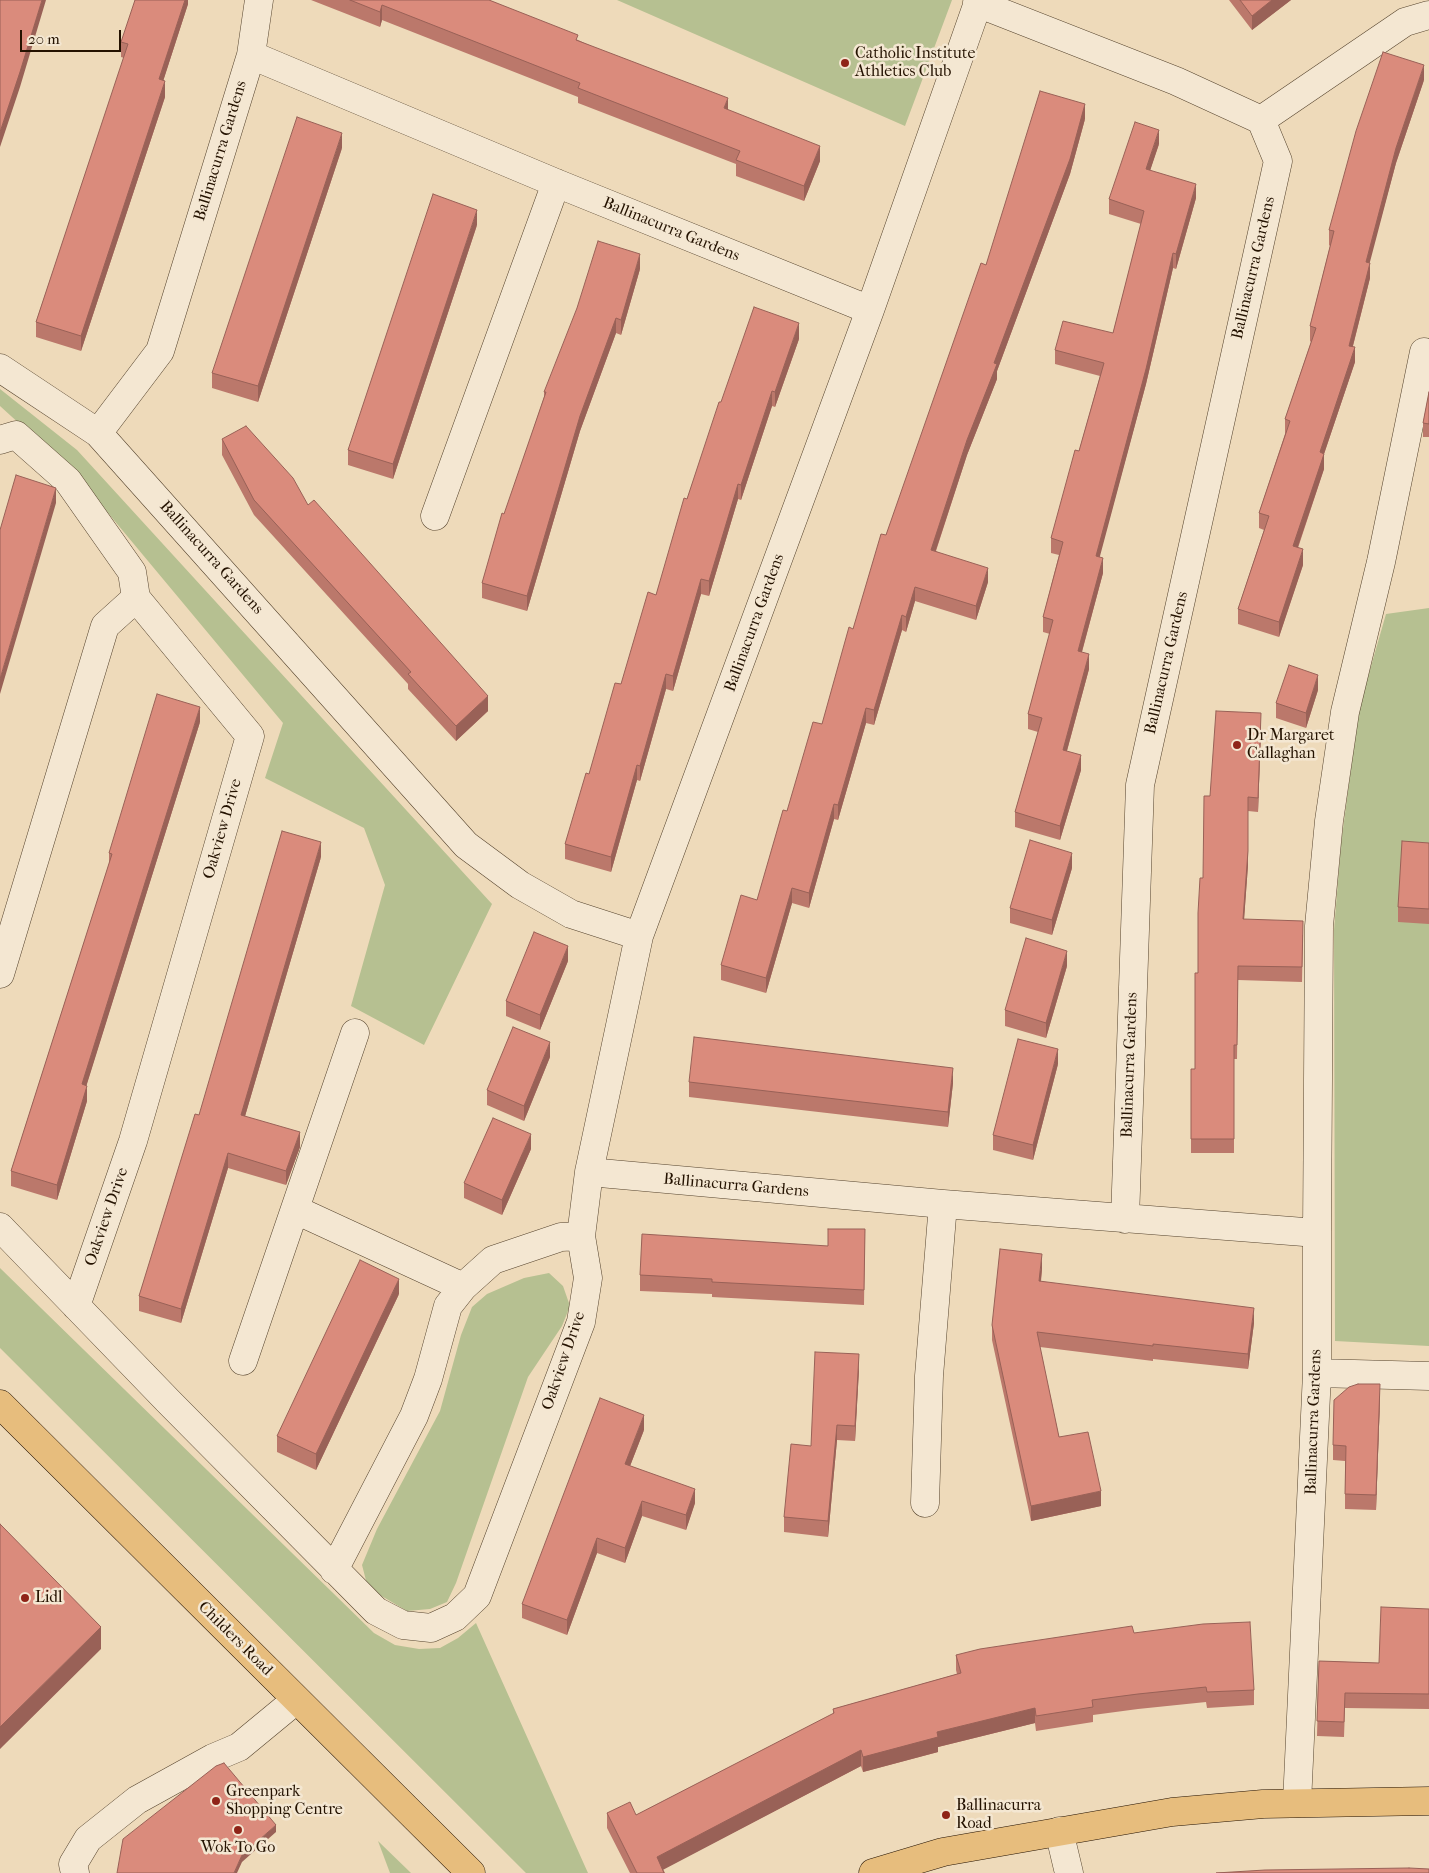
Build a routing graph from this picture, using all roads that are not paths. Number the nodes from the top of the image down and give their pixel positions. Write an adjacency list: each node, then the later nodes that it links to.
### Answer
1 (259, 0): 4 (street, Ballinacurra Gardens)
2 (978, 2): 5 (street, Ballinacurra Gardens); 7 (street, Ballinacurra Gardens)
3 (1429, 15): 5 (street)
4 (251, 55): 6 (street, Ballinacurra Gardens); 10 (street, Ballinacurra Gardens)
5 (1261, 120): 20 (street, Ballinacurra Gardens)
6 (556, 183): 7 (street, Ballinacurra Gardens); 12 (street)
7 (870, 310): 14 (street, Ballinacurra Gardens)
8 (1424, 352): 22 (street)
9 (0, 368): 10 (street)
10 (98, 433): 14 (street, Ballinacurra Gardens)
11 (0, 440): 13 (street)
12 (435, 516)
13 (136, 598): 15 (street); 25 (street, Oakview Drive)
14 (639, 936): 17 (street, Ballinacurra Gardens)
15 (0, 974)
16 (355, 1033): 19 (street)
17 (589, 1172): 18 (street, Ballinacurra Gardens); 23 (street, Ballinacurra Gardens)
18 (943, 1204): 20 (street, Ballinacurra Gardens); 30 (street)
19 (296, 1210): 24 (street); 26 (street)
20 (1126, 1219): 22 (street, Ballinacurra Gardens)
21 (0, 1227): 25 (street, Oakview Drive)
22 (1318, 1233): 27 (street, Ballinacurra Gardens)
23 (582, 1236): 24 (street); 31 (street, Oakview Drive)
24 (463, 1287): 31 (street)
25 (76, 1306): 31 (street, Oakview Drive)
26 (243, 1360)
27 (1317, 1373): 28 (street); 34 (street, Ballinacurra Gardens)
28 (1429, 1376)
29 (0, 1404): 32 (main road, Childers Road)
30 (925, 1504)
31 (334, 1570)
32 (296, 1700): 36 (street); 37 (main road, Childers Road)
33 (1429, 1801): 34 (main road)
34 (1296, 1803): 35 (main road)
35 (1059, 1831): 38 (main road); 39 (street)
36 (75, 1873)
37 (471, 1873)
38 (872, 1873)
39 (1068, 1873)

